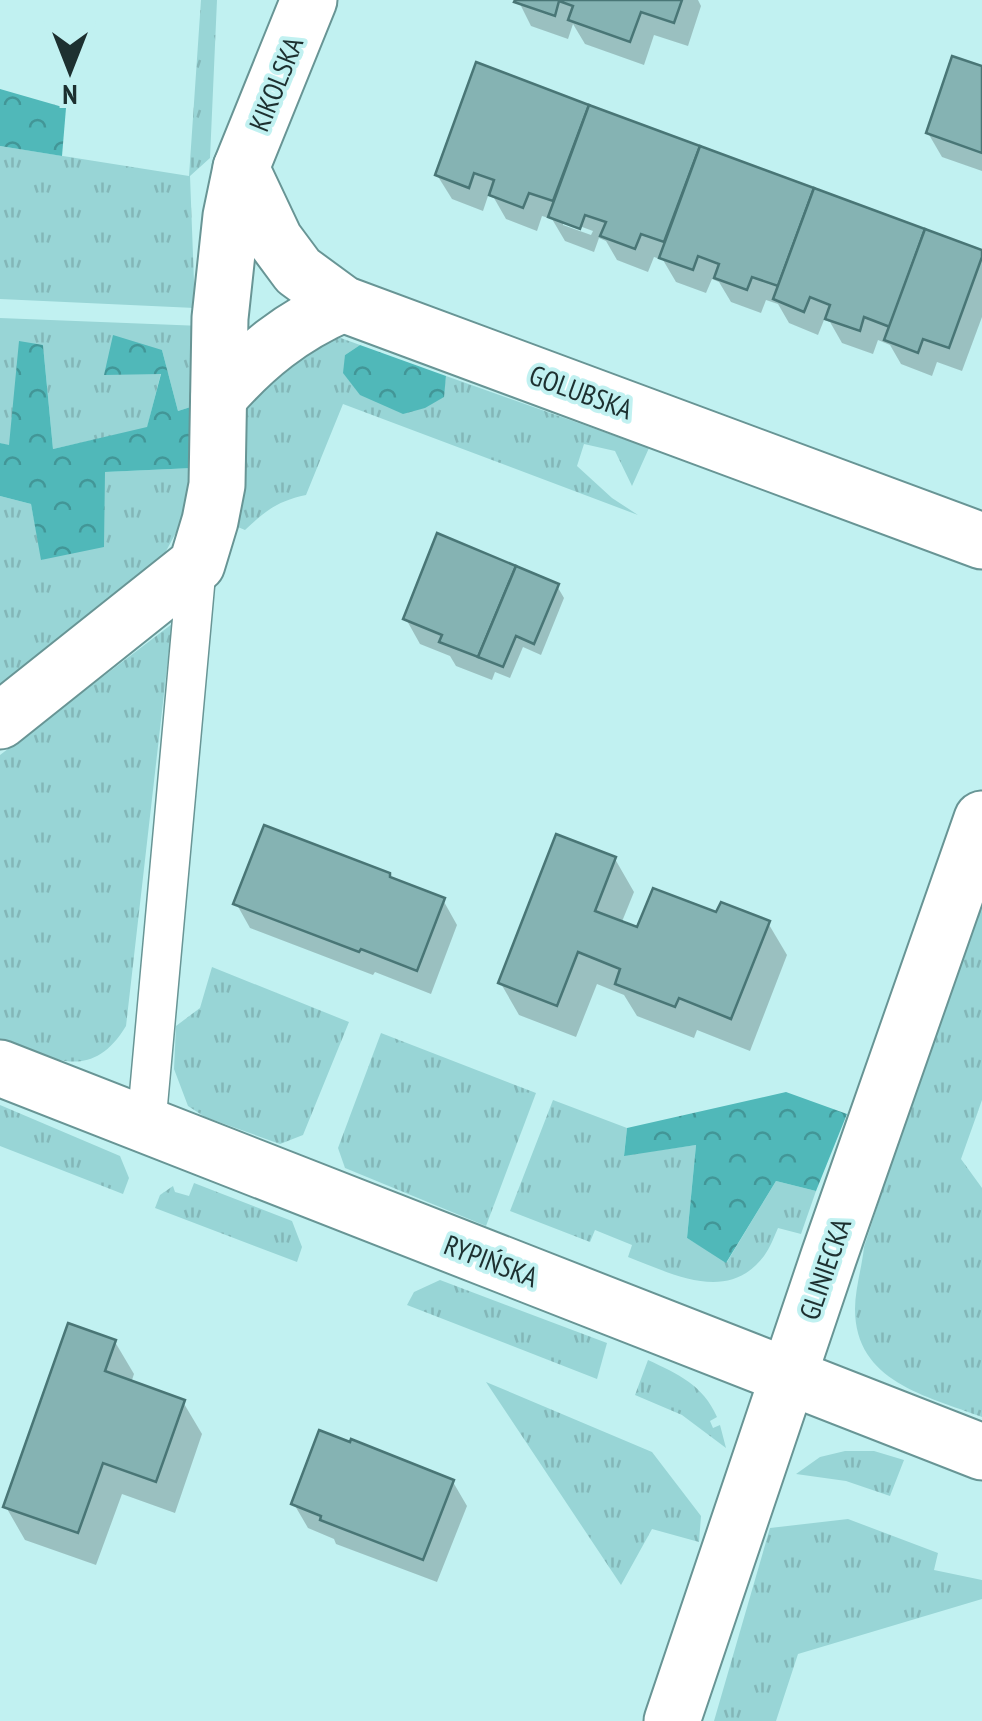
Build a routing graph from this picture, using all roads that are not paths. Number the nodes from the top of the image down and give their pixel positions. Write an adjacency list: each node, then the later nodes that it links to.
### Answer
1 (309, 0): 2 (street, KIKOLSKA)
2 (241, 168): 3 (street, GOLUBSKA); 4 (street, KIKOLSKA)
3 (342, 304): 4 (street); 5 (street, GOLUBSKA)
4 (219, 397): 6 (street, KIKOLSKA)
5 (982, 541)
6 (197, 564): 7 (street); 10 (lane)
7 (0, 722)
8 (982, 819): 11 (street, GLINIECKA)
9 (0, 1068): 10 (street, RYPIŃSKA)
10 (146, 1127): 11 (street, RYPIŃSKA)
11 (787, 1376): 12 (street, RYPIŃSKA); 13 (street, GLINIECKA)
12 (982, 1452)
13 (672, 1721)

